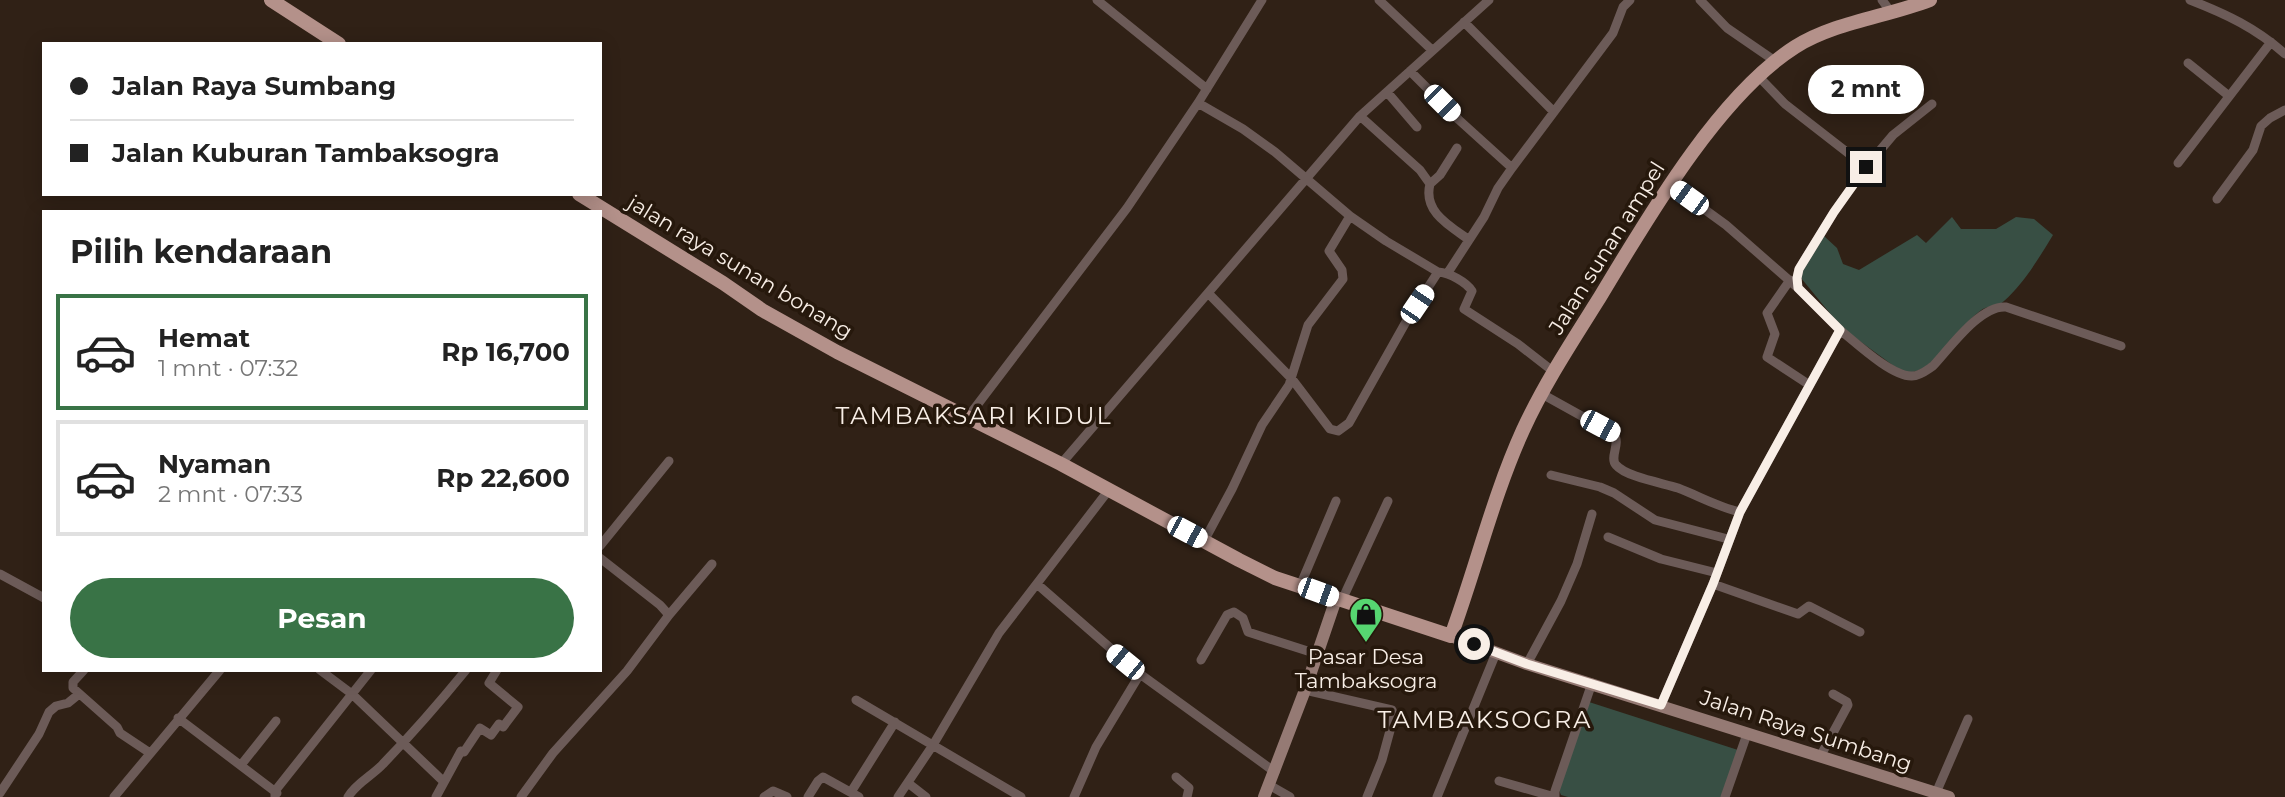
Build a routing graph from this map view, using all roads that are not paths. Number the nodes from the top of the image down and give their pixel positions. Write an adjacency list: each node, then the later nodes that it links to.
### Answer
1 (271, 0): 10 (main road)
2 (1097, 0): 21 (street)
3 (1262, 0): 21 (street)
4 (1379, 0): 15 (street)
5 (1489, 0): 12 (street)
6 (1630, 0): 27 (street)
7 (1700, 0): 17 (street)
8 (1930, 0): 11 (main road, Jalan sunan ampel)
9 (2190, 0): 14 (street)
10 (287, 4): 13 (main road)
11 (1890, 7): 17 (main road, Jalan sunan ampel)
12 (1464, 22): 15 (street); 27 (street)
13 (337, 42)
14 (2272, 42): 16 (street); 23 (street)
15 (1432, 50): 19 (street)
16 (2285, 54)
17 (1775, 61): 20 (main road, Jalan sunan ampel)
18 (2188, 63): 23 (street)
19 (1410, 71): 22 (street); 33 (street)
20 (1759, 77): 32 (street); 36 (main road, Jalan sunan ampel)
21 (1207, 89): 24 (street)
22 (1387, 92): 28 (street); 29 (street)
23 (2229, 96): 31 (street)
24 (1198, 103): 34 (street); 53 (street)
25 (1932, 104): 32 (street)
26 (2285, 110): 38 (street)
27 (1554, 112): 33 (street)
28 (1360, 116): 34 (street); 35 (street)
29 (1417, 127)
30 (1457, 148): 35 (street)
31 (2178, 163)
32 (1866, 167): 45 (street)
33 (1512, 168): 42 (street)
34 (1306, 177): 41 (street); 46 (street)
35 (1430, 184): 42 (street)
36 (1671, 185): 44 (street); 49 (main road, Jalan sunan ampel)
37 (581, 196): 39 (main road, jalan raya sunan bonang)
38 (2217, 200)
39 (594, 208)
40 (602, 213): 53 (main road, jalan raya sunan bonang)
41 (1350, 216): 43 (street); 50 (street)
42 (1468, 239): 43 (street)
43 (1443, 273): 49 (street); 50 (street)
44 (1790, 280): 45 (street); 51 (street)
45 (1798, 288): 47 (street)
46 (1208, 293): 50 (street); 55 (street)
47 (1840, 330): 48 (street); 51 (street)
48 (2121, 346)
49 (1554, 372): 52 (main road, Jalan sunan ampel)
50 (1292, 379): 64 (street)
51 (1808, 384): 60 (street)
52 (1542, 394): 60 (street); 77 (main road, Jalan sunan ampel)
53 (968, 417): 55 (main road, jalan raya sunan bonang)
54 (669, 461): 65 (street)
55 (1061, 464): 57 (main road, jalan raya sunan bonang)
56 (1552, 475): 63 (street)
57 (1108, 491): 64 (main road, jalan raya sunan bonang); 70 (street)
58 (1336, 501): 72 (street)
59 (1388, 501): 74 (street)
60 (1740, 512): 63 (street)
61 (1591, 514): 81 (street)
62 (1608, 537): 69 (street)
63 (1728, 539): 69 (street)
64 (1204, 541): 72 (main road, jalan raya sunan bonang)
65 (602, 544)
66 (602, 560): 75 (street)
67 (712, 564): 75 (street)
68 (0, 573): 73 (street)
69 (1717, 573): 71 (street)
70 (1037, 584): 88 (street); 102 (street)
71 (1713, 584): 76 (street); 95 (street)
72 (1300, 586): 74 (main road, jalan raya sunan bonang)
73 (42, 597)
74 (1339, 600): 77 (main road, jalan raya sunan bonang); 79 (street)
75 (669, 615): 120 (street)
76 (1860, 632)
77 (1451, 636): 78 (street, Jalan Raya Sumbang)
78 (1496, 653): 81 (street, Jalan Raya Sumbang); 130 (street)
79 (1317, 654): 80 (street); 90 (street)
80 (1201, 660)
81 (1527, 664): 89 (street, Jalan Raya Sumbang)
82 (82, 672): 91 (street)
83 (218, 672): 96 (street)
84 (323, 672): 93 (street)
85 (369, 672): 93 (street)
86 (464, 672): 101 (street)
87 (494, 674): 108 (street)
88 (1140, 674): 106 (street); 126 (street)
89 (1592, 683): 95 (street, Jalan Raya Sumbang); 109 (street)
90 (1305, 690): 106 (street); 129 (street)
91 (79, 694): 103 (street); 112 (street)
92 (1833, 694): 104 (street)
93 (352, 695): 101 (street); 113 (street)
94 (856, 700): 99 (street)
95 (1661, 705): 100 (street, Jalan Raya Sumbang)
96 (178, 719): 103 (street); 105 (street)
97 (1968, 719): 115 (street)
98 (276, 721): 105 (street)
99 (895, 722): 102 (street); 114 (street)
100 (1747, 734): 104 (street, Jalan Raya Sumbang); 131 (street)
101 (402, 744): 108 (street); 118 (street)
102 (933, 745): 110 (street); 116 (street)
103 (150, 753): 117 (street)
104 (1821, 755): 115 (street, Jalan Raya Sumbang)
105 (241, 765): 113 (street)
106 (1275, 772): 111 (street)
107 (1176, 777): 127 (street)
108 (443, 781): 119 (street)
109 (1499, 781)
110 (908, 782): 124 (street); 125 (street)
111 (1267, 791): 128 (street)
112 (0, 793)
113 (277, 795)
114 (855, 795): 123 (street)
115 (1943, 795)
116 (1018, 796)
117 (114, 797)
118 (348, 797)
119 (436, 797)
120 (521, 797)
121 (764, 797): 122 (street)
122 (787, 797)
123 (808, 797)
124 (898, 797)
125 (926, 797)
126 (1074, 797)
127 (1187, 797)
128 (1290, 797)
129 (1367, 797)
130 (1437, 797)
131 (1725, 797)

